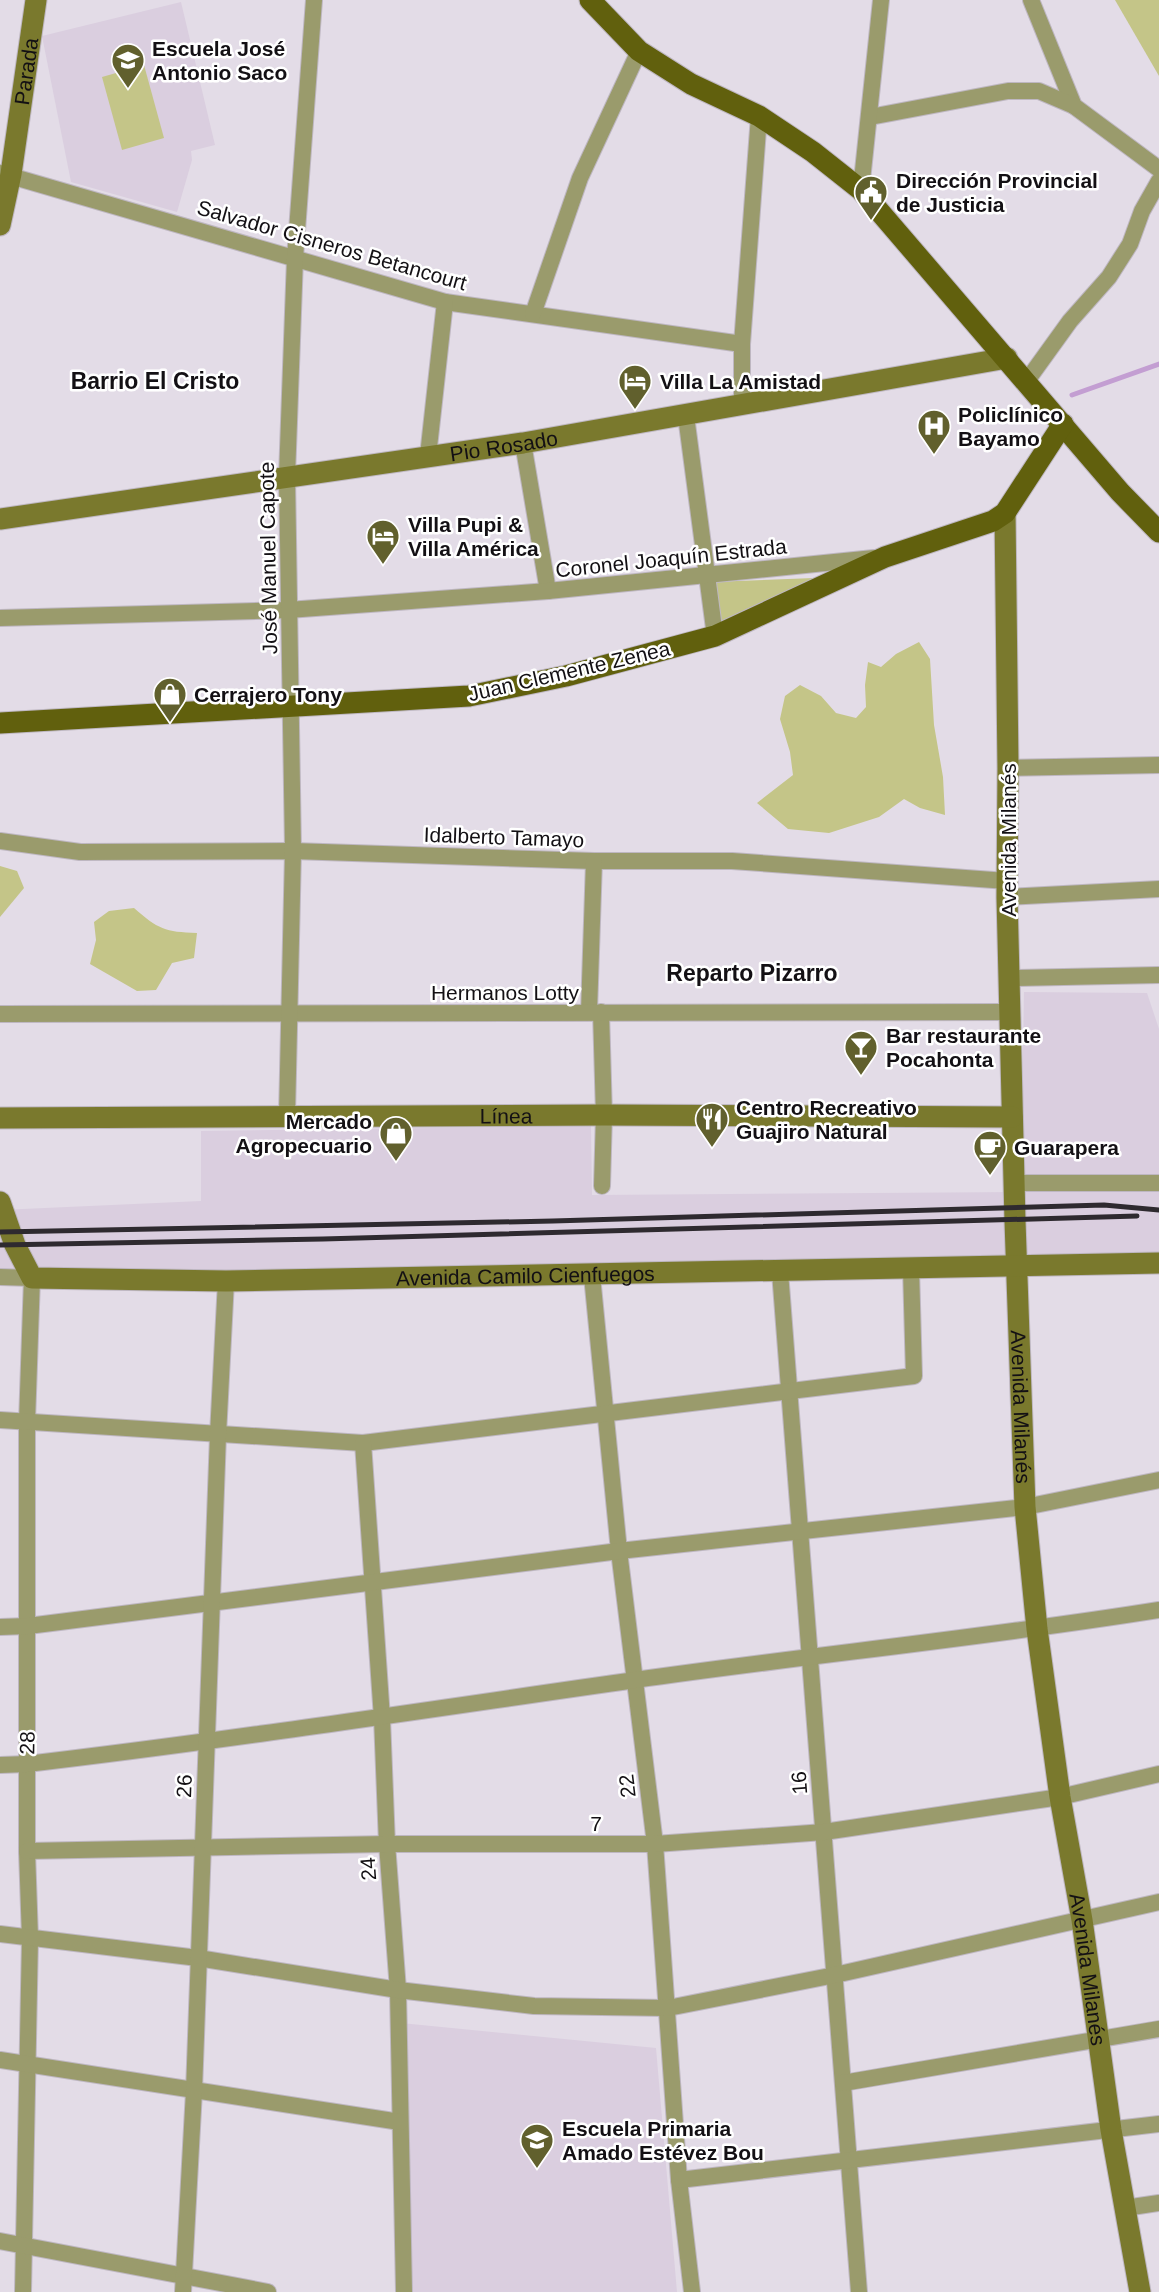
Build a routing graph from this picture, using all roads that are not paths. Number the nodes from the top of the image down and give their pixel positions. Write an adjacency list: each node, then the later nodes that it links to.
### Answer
1 (36, 0): 11 (street, Parada)
2 (314, 0): 15 (street, José Manuel Capote)
3 (590, 0): 6 (main road)
4 (881, 0): 9 (street)
5 (1031, 0): 7 (street)
6 (639, 51): 8 (main road); 17 (street)
7 (1074, 106): 9 (street); 10 (street)
8 (759, 116): 13 (main road); 18 (street)
9 (870, 117): 13 (street)
10 (1159, 169)
11 (6, 173): 14 (street, Parada); 15 (street, Salvador Cisneros Betancourt)
12 (1159, 181): 20 (street)
13 (861, 190): 19 (main road)
14 (0, 225)
15 (295, 258): 16 (street, Salvador Cisneros Betancourt); 26 (street, José Manuel Capote)
16 (445, 302): 17 (street, Salvador Cisneros Betancourt); 25 (street)
17 (533, 314): 18 (street, Salvador Cisneros Betancourt)
18 (742, 344): 21 (street)
19 (1006, 358): 20 (main road); 21 (street, Pio Rosado)
20 (1026, 382): 23 (main road)
21 (742, 404): 22 (street, Pio Rosado)
22 (686, 415): 24 (street, Pio Rosado); 31 (street)
23 (1063, 424): 27 (main road); 29 (main road)
24 (523, 443): 25 (street, Pio Rosado); 32 (street)
25 (428, 456): 26 (street, Pio Rosado)
26 (287, 476): 28 (street, Pio Rosado); 33 (street, José Manuel Capote)
27 (1005, 513): 30 (main road, Juan Clemente Zenea); 39 (street, Avenida Milanés)
28 (0, 519)
29 (1159, 532)
30 (885, 557): 31 (street, Coronel Joaquín Estrada); 35 (main road, Juan Clemente Zenea)
31 (706, 575): 32 (street, Coronel Joaquín Estrada); 35 (street)
32 (548, 591): 33 (street, Coronel Joaquín Estrada)
33 (288, 610): 34 (street, Coronel Joaquín Estrada); 36 (street, José Manuel Capote)
34 (0, 618)
35 (715, 636): 36 (main road, Juan Clemente Zenea)
36 (291, 707): 37 (main road, Juan Clemente Zenea); 41 (street, José Manuel Capote)
37 (0, 723)
38 (1159, 765): 39 (street)
39 (1008, 768): 43 (street, Avenida Milanés)
40 (0, 841): 41 (street, Idalberto Tamayo)
41 (293, 851): 42 (street, Idalberto Tamayo); 50 (street, José Manuel Capote)
42 (594, 860): 43 (street, Idalberto Tamayo); 47 (street)
43 (1007, 889): 44 (street, Idalberto Tamayo); 46 (street, Avenida Milanés)
44 (1159, 889)
45 (1159, 975): 46 (street)
46 (1010, 978): 48 (street, Avenida Milanés)
47 (595, 1012): 48 (street, Hermanos Lotty); 50 (street, Hermanos Lotty); 51 (street)
48 (1011, 1012): 53 (street, Avenida Milanés)
49 (0, 1013): 50 (street, Hermanos Lotty)
50 (290, 1014): 52 (street, José Manuel Capote)
51 (604, 1115): 52 (street, Línea); 53 (street, Línea); 57 (street)
52 (287, 1116): 54 (street, Línea)
53 (1013, 1117): 55 (street, Avenida Milanés)
54 (0, 1118)
55 (1014, 1183): 56 (street); 60 (street, Avenida Milanés)
56 (1159, 1183)
57 (602, 1186)
58 (0, 1202): 65 (street)
59 (1159, 1263): 60 (street, Avenida Camilo Cienfuegos)
60 (1016, 1265): 61 (street, Avenida Camilo Cienfuegos); 74 (street, Avenida Milanés)
61 (911, 1269): 62 (street, Avenida Camilo Cienfuegos); 67 (street)
62 (780, 1272): 63 (street, Avenida Camilo Cienfuegos); 67 (street, 16)
63 (592, 1276): 66 (street, Avenida Camilo Cienfuegos); 68 (street, 22)
64 (0, 1277): 65 (street)
65 (33, 1278): 66 (street, Avenida Camilo Cienfuegos); 70 (street, 28)
66 (226, 1281): 71 (street, 26)
67 (789, 1390): 68 (street); 75 (street, 16)
68 (604, 1413): 72 (street); 76 (street, 22)
69 (0, 1420): 70 (street)
70 (27, 1422): 71 (street); 80 (street, 28)
71 (218, 1435): 72 (street); 78 (street, 26)
72 (362, 1443): 77 (street, 24)
73 (1159, 1480): 74 (street)
74 (1025, 1507): 75 (street); 82 (street, Avenida Milanés)
75 (800, 1531): 76 (street); 83 (street, 16)
76 (619, 1551): 77 (street); 84 (street, 22)
77 (373, 1582): 78 (street); 85 (street, 24)
78 (211, 1604): 80 (street); 86 (street, 26)
79 (1159, 1610): 82 (street)
80 (28, 1626): 81 (street); 87 (street, 28)
81 (0, 1627)
82 (1037, 1629): 83 (street); 90 (street, Avenida Milanés)
83 (810, 1656): 84 (street); 91 (street, 16)
84 (636, 1680): 85 (street); 93 (street, 22)
85 (382, 1718): 86 (street); 92 (street, 24)
86 (206, 1743): 87 (street); 94 (street, 26)
87 (27, 1764): 88 (street); 95 (street, 28)
88 (0, 1765)
89 (1159, 1774): 90 (street, 7)
90 (1060, 1797): 91 (street, 7); 97 (street, Avenida Milanés)
91 (824, 1832): 93 (street, 7); 101 (street, 16)
92 (387, 1844): 93 (street, 7); 94 (street, 7); 102 (street, 24)
93 (655, 1844): 103 (street, 22)
94 (202, 1849): 95 (street, 7); 100 (street, 26)
95 (27, 1851): 99 (street, 28)
96 (1159, 1902): 97 (street)
97 (1082, 1920): 101 (street); 105 (street, Avenida Milanés)
98 (0, 1934): 99 (street)
99 (30, 1938): 100 (street); 107 (street, 28)
100 (198, 1958): 102 (street); 109 (street, 26)
101 (835, 1975): 103 (street); 108 (street, 16)
102 (398, 1990): 103 (street); 110 (street, 24)
103 (668, 2008): 114 (street, 22)
104 (1159, 2029): 105 (street)
105 (1099, 2041): 108 (street); 112 (street, Avenida Milanés)
106 (0, 2060): 107 (street)
107 (26, 2064): 109 (street); 118 (street, 28)
108 (843, 2083): 113 (street, 16)
109 (194, 2091): 110 (street); 119 (street, 26)
110 (400, 2122): 122 (street, 24)
111 (1159, 2124): 112 (street)
112 (1111, 2130): 113 (street); 116 (street, Avenida Milanés)
113 (849, 2160): 114 (street); 124 (street, 16)
114 (679, 2180): 123 (street, 22)
115 (1159, 2203): 116 (street)
116 (1125, 2208): 125 (street, Avenida Milanés)
117 (0, 2241): 118 (street)
118 (24, 2246): 119 (street); 120 (street, 28)
119 (184, 2285): 121 (street)
120 (23, 2292)
121 (268, 2292)
122 (404, 2292)
123 (692, 2292)
124 (859, 2292)
125 (1140, 2292)

